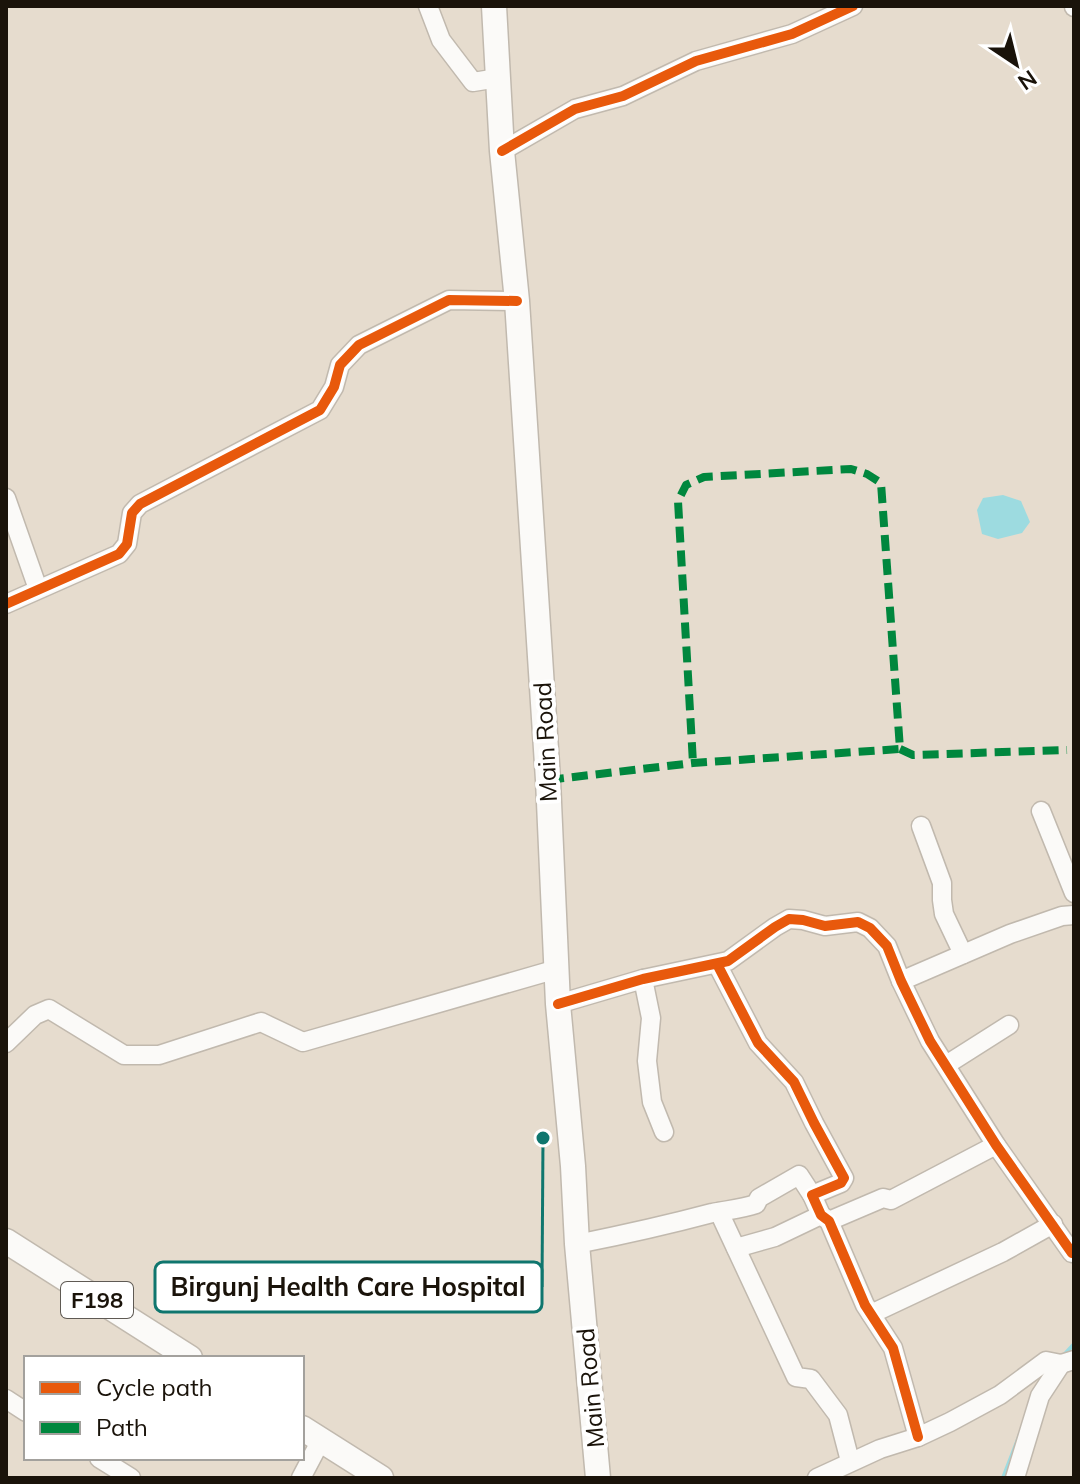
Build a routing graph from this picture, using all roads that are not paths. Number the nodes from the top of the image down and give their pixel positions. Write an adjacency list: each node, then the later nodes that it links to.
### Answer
1 (428, 6): 4 (street)
2 (494, 6): 4 (main road, Main Road)
3 (853, 6): 5 (street)
4 (498, 78): 5 (main road, Main Road)
5 (502, 151): 6 (main road, Main Road)
6 (517, 301): 8 (street); 16 (main road, Main Road)
7 (6, 498): 8 (street)
8 (38, 589): 9 (street)
9 (6, 604)
10 (1041, 811): 12 (street)
11 (921, 826): 14 (street)
12 (1074, 893)
13 (1074, 915): 14 (street)
14 (963, 954): 18 (street)
15 (717, 964): 17 (street); 18 (street); 25 (street)
16 (557, 969): 19 (main road, Main Road); 21 (street)
17 (643, 979): 19 (street); 23 (street)
18 (901, 981): 22 (street)
19 (558, 1004): 30 (main road, Main Road)
20 (1009, 1025): 22 (street)
21 (6, 1043)
22 (946, 1065): 24 (street)
23 (664, 1132)
24 (996, 1145): 27 (street); 28 (street)
25 (812, 1195): 26 (street); 27 (street)
26 (719, 1212): 30 (street); 31 (street)
27 (825, 1218): 31 (street); 33 (street)
28 (1053, 1224): 32 (street); 33 (street)
29 (6, 1241): 34 (main road, F198)
30 (577, 1244): 45 (main road, Main Road)
31 (736, 1248): 41 (street)
32 (1072, 1253)
33 (871, 1314): 39 (street)
34 (187, 1356)
35 (1060, 1362): 39 (street); 47 (street)
36 (6, 1399): 37 (street)
37 (24, 1411)
38 (311, 1434): 43 (street); 44 (main road)
39 (918, 1437): 41 (street)
40 (102, 1460): 42 (street)
41 (850, 1461): 46 (street)
42 (131, 1478)
43 (301, 1478)
44 (381, 1478)
45 (598, 1478)
46 (817, 1478)
47 (1015, 1478)

